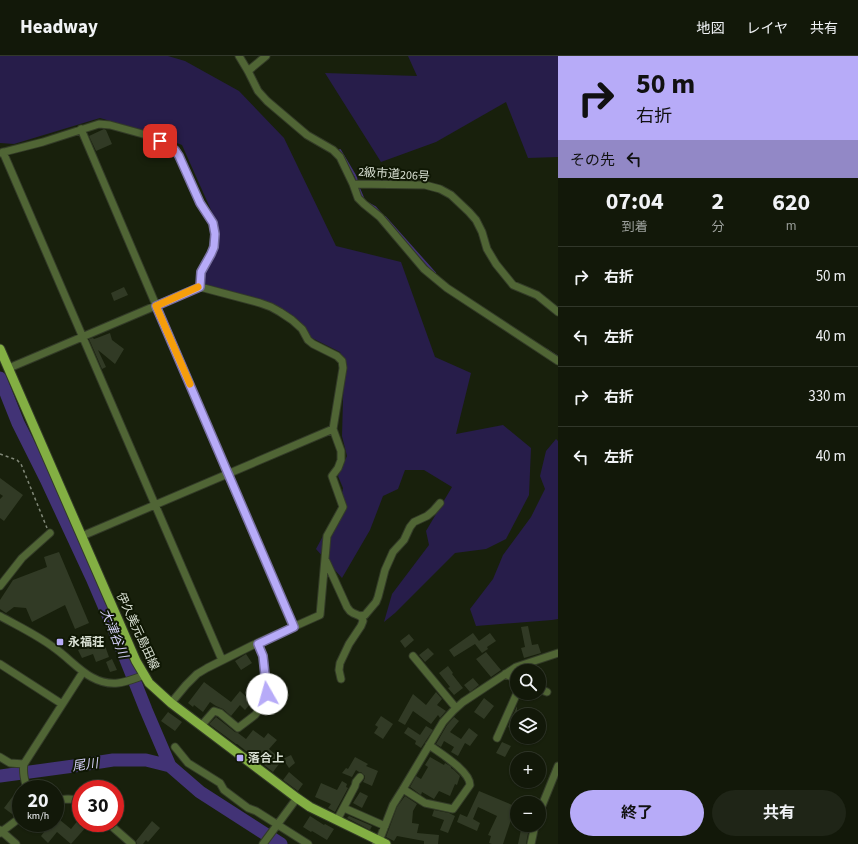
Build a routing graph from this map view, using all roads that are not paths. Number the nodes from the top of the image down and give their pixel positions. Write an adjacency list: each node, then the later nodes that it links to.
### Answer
1 (239, 56): 3 (street, 2級市道206号)
2 (266, 56): 3 (street)
3 (248, 71): 6 (street, 2級市道206号)
4 (81, 129): 5 (street); 7 (street); 8 (street)
5 (2, 153): 10 (street)
6 (353, 184): 9 (street, 2級市道206号); 12 (street)
7 (200, 287): 8 (street); 14 (street)
8 (156, 306): 10 (street); 15 (street)
9 (558, 312)
10 (82, 337): 13 (street); 17 (street)
11 (0, 349): 13 (main road, 伊久美元島田線)
12 (558, 361)
13 (9, 368): 19 (main road, 伊久美元島田線)
14 (333, 429): 15 (street); 20 (street)
15 (228, 474): 17 (street); 24 (street)
16 (440, 503): 23 (street)
17 (155, 505): 19 (street); 28 (street)
18 (50, 533): 21 (street)
19 (82, 536): 32 (main road, 伊久美元島田線)
20 (325, 559): 23 (street); 24 (street)
21 (0, 586)
22 (0, 616): 30 (street)
23 (360, 616): 34 (street)
24 (294, 627): 25 (street)
25 (258, 644): 28 (street); 39 (street)
26 (558, 654): 31 (street)
27 (413, 656): 38 (street)
28 (222, 660): 36 (street)
29 (0, 664): 37 (street)
30 (84, 672): 32 (street); 37 (street)
31 (506, 674): 33 (street); 38 (street)
32 (142, 676): 36 (main road, 伊久美元島田線)
33 (510, 676)
34 (341, 679)
35 (514, 700): 40 (street)
36 (171, 703): 39 (main road, 伊久美元島田線)
37 (62, 704): 45 (street)
38 (456, 708): 41 (street)
39 (201, 726): 50 (main road, 伊久美元島田線)
40 (498, 738)
41 (429, 745): 48 (street); 48 (street)
42 (175, 747): 54 (street)
43 (0, 757): 45 (street)
44 (558, 766): 49 (street)
45 (23, 767): 47 (street)
46 (360, 777): 51 (street)
47 (24, 780)
48 (403, 790): 55 (street)
49 (546, 796)
50 (297, 798): 52 (main road, 伊久美元島田線); 54 (street)
51 (344, 808): 52 (street); 55 (street)
52 (337, 820): 59 (main road, 伊久美元島田線)
53 (12, 824): 56 (street)
54 (278, 825): 62 (street); 63 (street)
55 (385, 826): 59 (street)
56 (1, 832): 60 (street)
57 (118, 832): 61 (street)
58 (534, 832): 64 (street)
59 (380, 843)
60 (16, 844)
61 (132, 844)
62 (263, 844)
63 (308, 844)
64 (531, 844)

